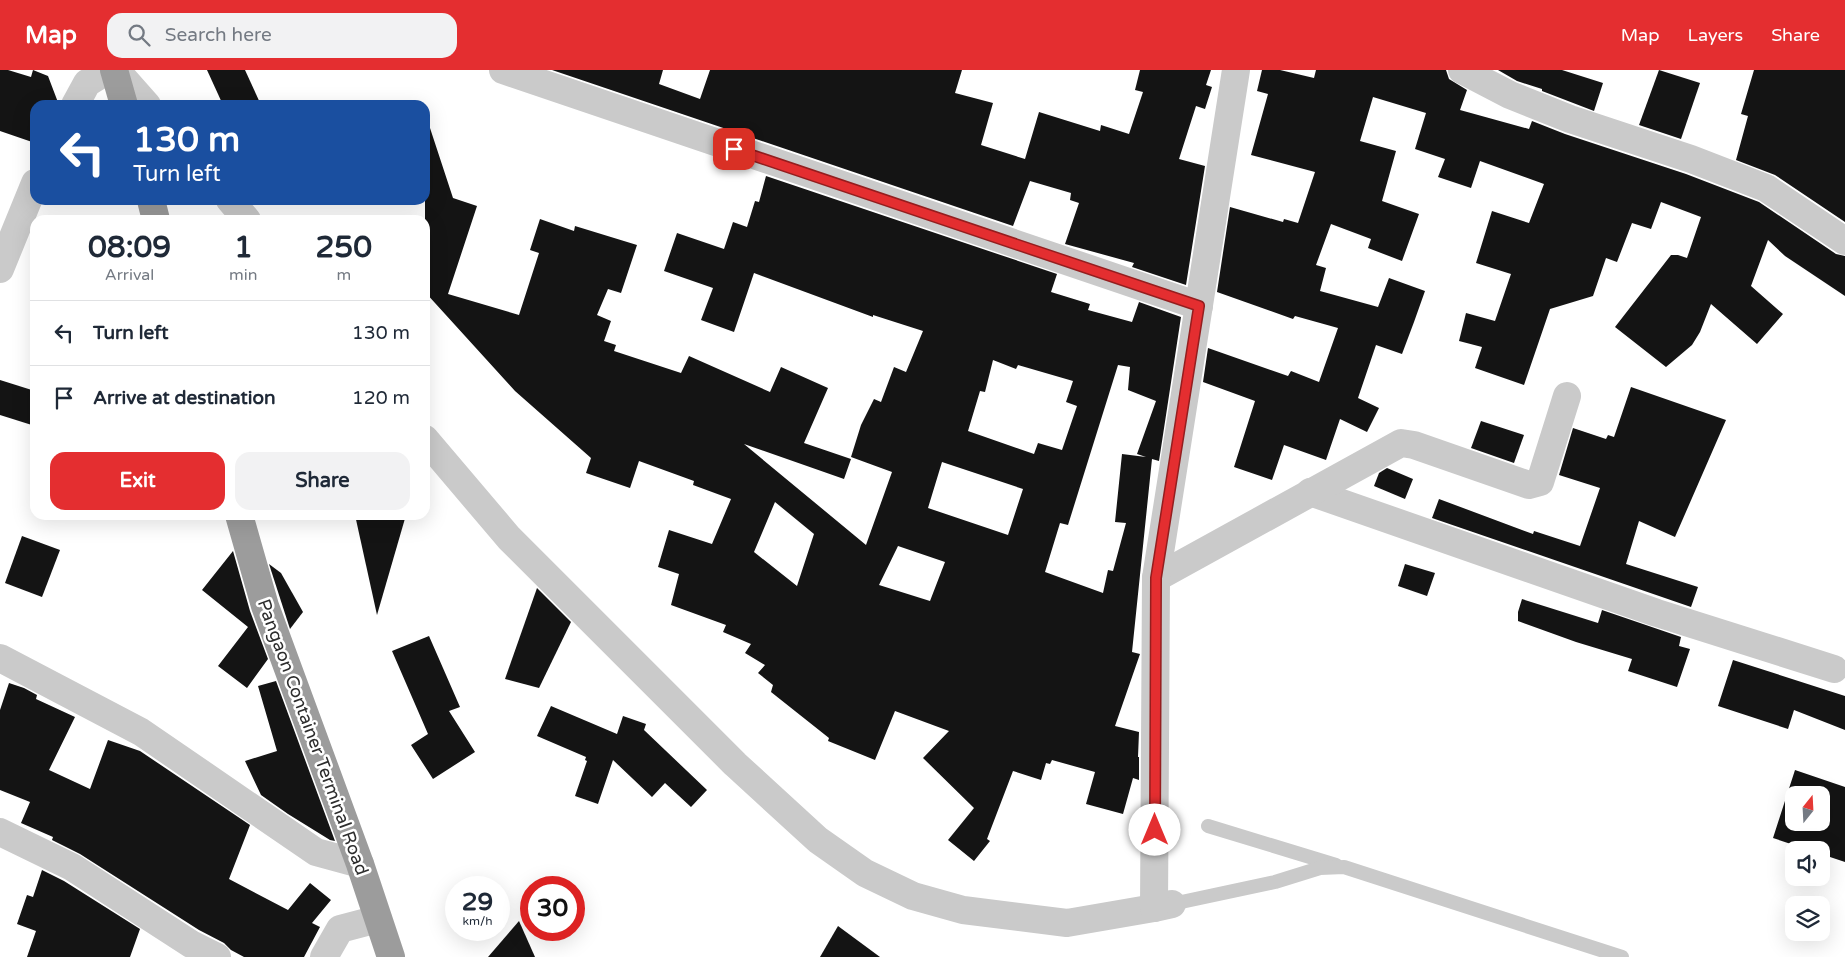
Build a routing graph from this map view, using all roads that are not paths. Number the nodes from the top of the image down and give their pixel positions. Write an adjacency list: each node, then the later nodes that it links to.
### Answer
1 (115, 70): 5 (highway); 6 (street)
2 (504, 70): 12 (street)
3 (1236, 70): 12 (street)
4 (1462, 70): 10 (street)
5 (123, 100)
6 (142, 100)
7 (30, 195): 11 (street)
8 (234, 205): 9 (street)
9 (243, 215)
10 (1845, 241)
11 (0, 269)
12 (1199, 306): 17 (street)
13 (1567, 396): 15 (street)
14 (430, 446): 24 (street)
15 (1310, 492): 17 (street); 19 (street)
16 (240, 520): 22 (highway, Pangaon Container Terminal Road)
17 (1156, 578): 24 (street)
18 (0, 658): 22 (street)
19 (1834, 669)
20 (1208, 826): 23 (lane)
21 (0, 832): 26 (street)
22 (360, 864): 25 (highway, Pangaon Container Terminal Road)
23 (1344, 867): 24 (lane); 29 (lane)
24 (1163, 906)
25 (378, 919): 27 (street); 28 (highway, Pangaon Container Terminal Road)
26 (217, 957)
27 (324, 957)
28 (391, 957)
29 (1622, 957)

